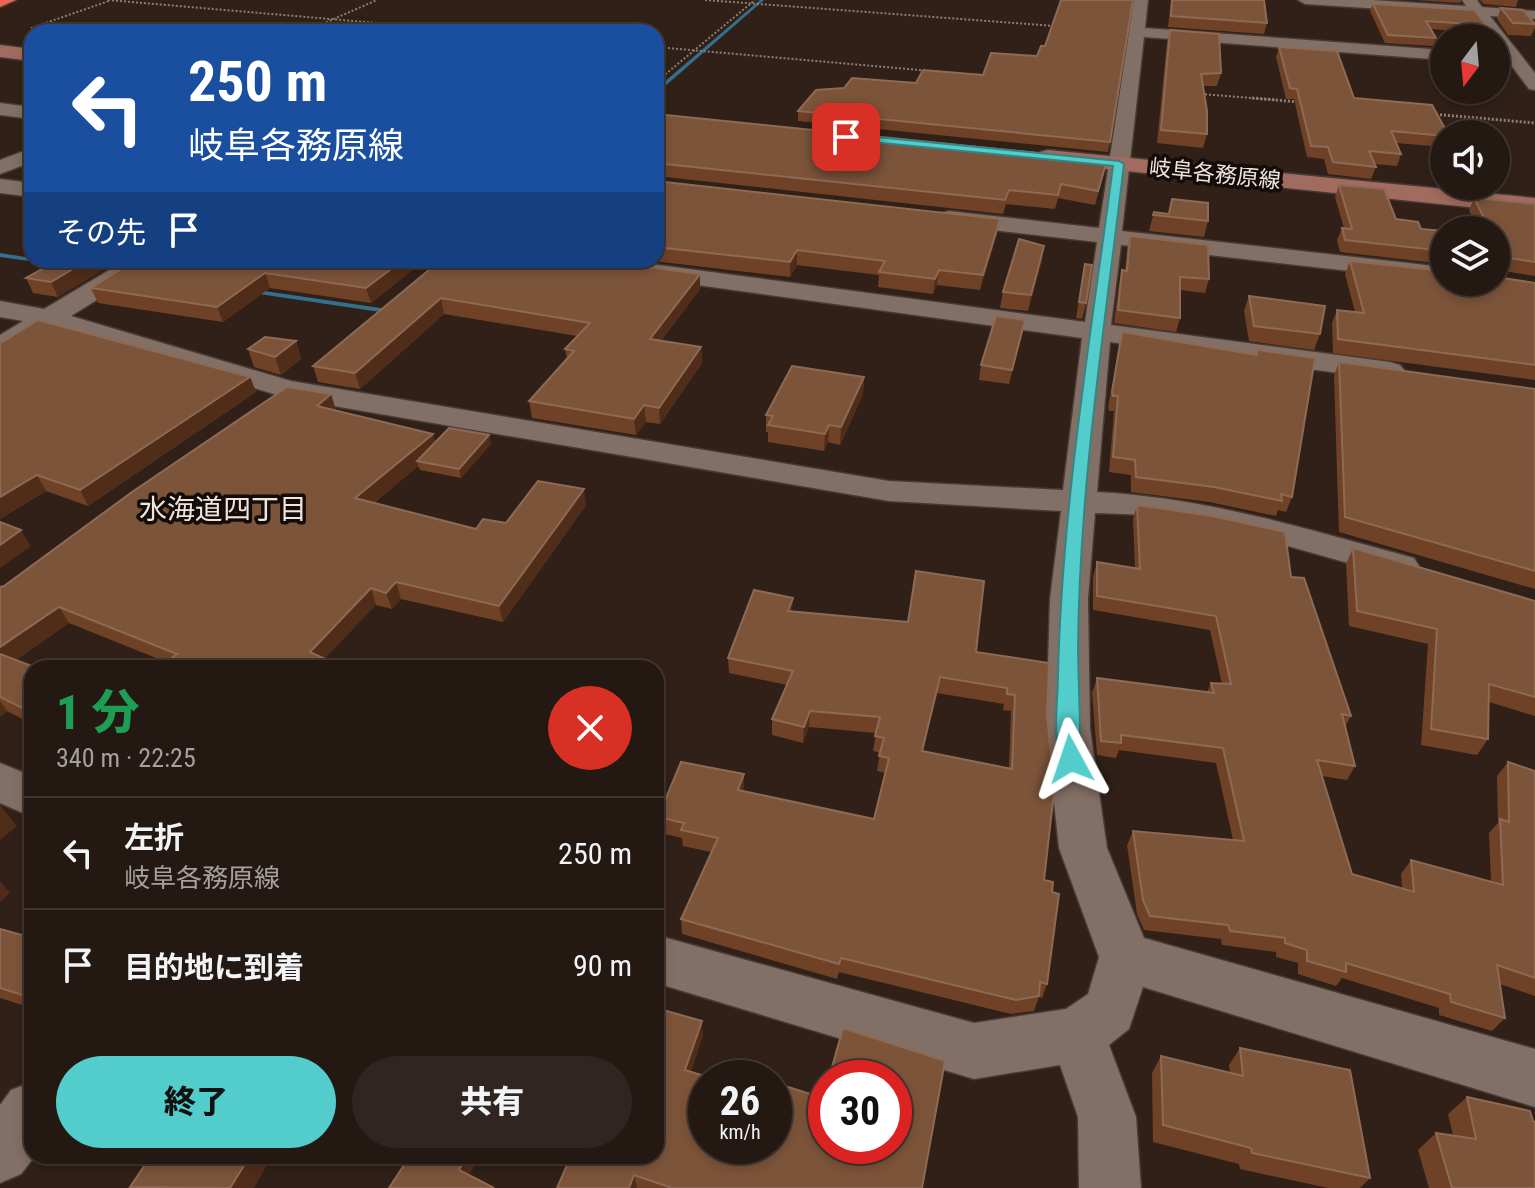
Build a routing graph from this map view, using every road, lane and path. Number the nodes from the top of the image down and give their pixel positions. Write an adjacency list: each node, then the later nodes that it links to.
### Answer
1 (8, 0): 7 (highway)
2 (111, 0): 11 (path); 12 (path)
3 (377, 0): 11 (path)
4 (705, 0): 8 (path)
5 (1141, 0): 16 (street)
6 (1305, 0): 9 (street)
7 (0, 2)
8 (752, 2): 15 (path); 18 (path)
9 (1474, 6): 10 (street); 23 (street)
10 (1535, 15)
11 (333, 19): 13 (path); 14 (path)
12 (42, 24)
13 (322, 24)
14 (390, 24)
15 (1059, 26)
16 (1137, 32): 22 (street); 30 (street)
17 (664, 48): 18 (path)
18 (695, 50): 20 (path); 24 (path)
19 (0, 51): 21 (main road)
20 (714, 52)
21 (24, 54)
22 (1430, 54)
23 (1526, 62): 25 (street)
24 (664, 75)
25 (1535, 85)
26 (0, 109): 27 (street)
27 (24, 112)
28 (1020, 154): 30 (main road, 岐阜各務原線)
29 (24, 158): 31 (street)
30 (1119, 164): 34 (main road, 岐阜各務原線); 36 (street)
31 (0, 168)
32 (0, 186): 33 (street)
33 (24, 189)
34 (1535, 206)
35 (922, 215): 36 (street)
36 (1110, 236): 39 (street); 42 (street)
37 (131, 268): 41 (street)
38 (625, 268): 42 (street)
39 (1430, 273)
40 (0, 309): 41 (street)
41 (50, 318): 43 (street); 45 (street)
42 (1097, 331): 44 (street); 47 (street)
43 (0, 347)
44 (1410, 374)
45 (299, 379): 46 (street); 47 (street)
46 (252, 413)
47 (1078, 500): 48 (street); 51 (street)
48 (1431, 575)
49 (0, 781): 50 (street)
50 (24, 794)
51 (1125, 957): 53 (street); 54 (street)
52 (664, 961): 53 (street)
53 (1077, 1035): 57 (street)
54 (1535, 1078)
55 (24, 1122): 56 (street)
56 (0, 1153)
57 (1110, 1188)

